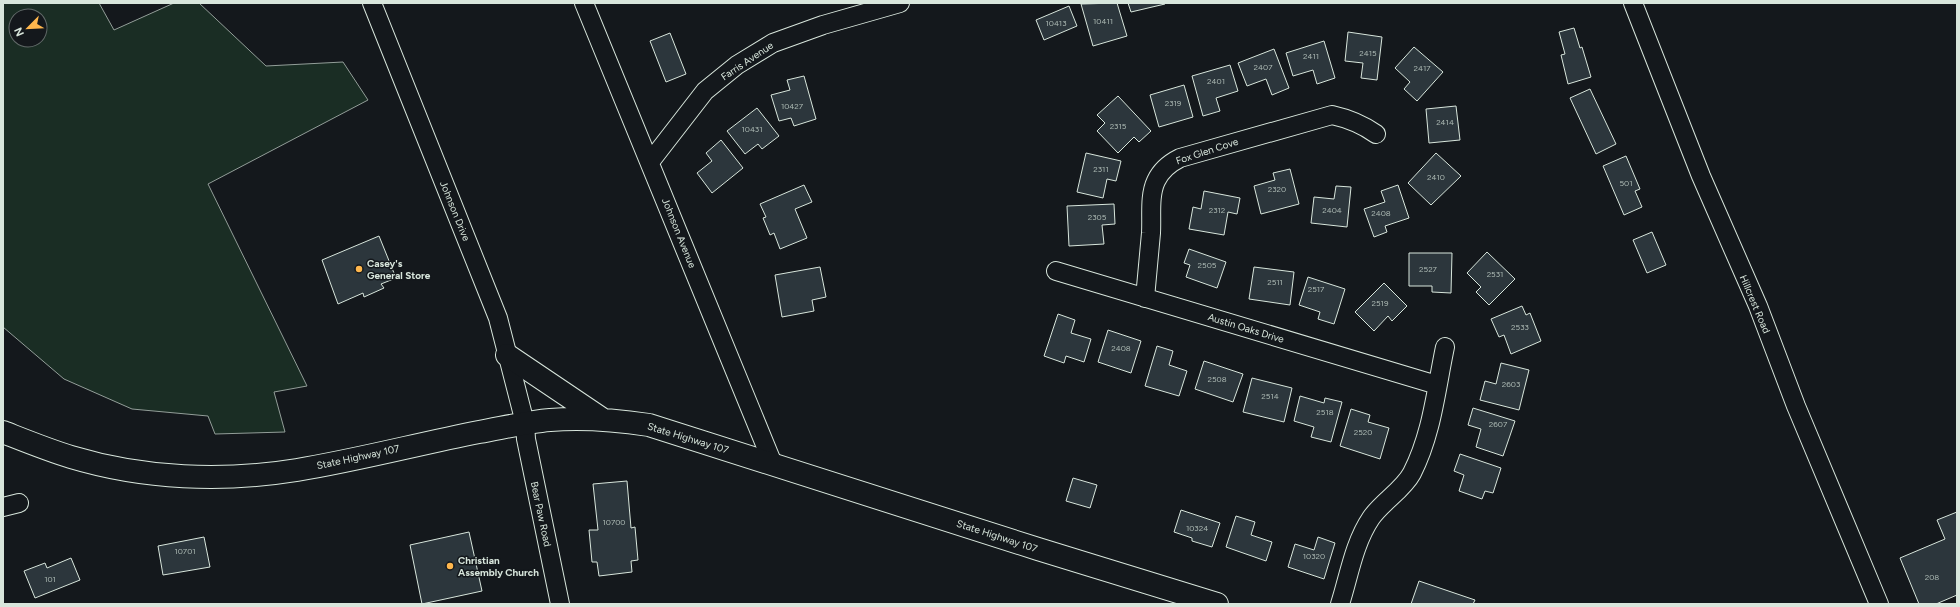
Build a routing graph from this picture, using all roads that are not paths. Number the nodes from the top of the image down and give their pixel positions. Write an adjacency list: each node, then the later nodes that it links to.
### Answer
1 (372, 3): 10 (street, Johnson Drive)
2 (584, 3): 6 (street, Johnson Avenue)
3 (900, 3): 6 (street, Farris Avenue)
4 (1633, 3): 19 (street, Hillcrest Road)
5 (1376, 134): 8 (street, Fox Glen Cove)
6 (650, 162): 15 (street, Johnson Avenue)
7 (1056, 271): 8 (street, Austin Oaks Drive)
8 (1145, 298): 11 (street, Austin Oaks Drive)
9 (1445, 347): 11 (street)
10 (507, 355): 12 (main road); 13 (street, Johnson Drive)
11 (1437, 385): 18 (street)
12 (602, 419): 13 (main road, State Highway 107); 15 (main road, State Highway 107)
13 (525, 423): 14 (main road, State Highway 107); 16 (street, Bear Paw Road)
14 (3, 432)
15 (773, 464): 17 (main road, State Highway 107)
16 (560, 604)
17 (1217, 604)
18 (1340, 604)
19 (1879, 604)

